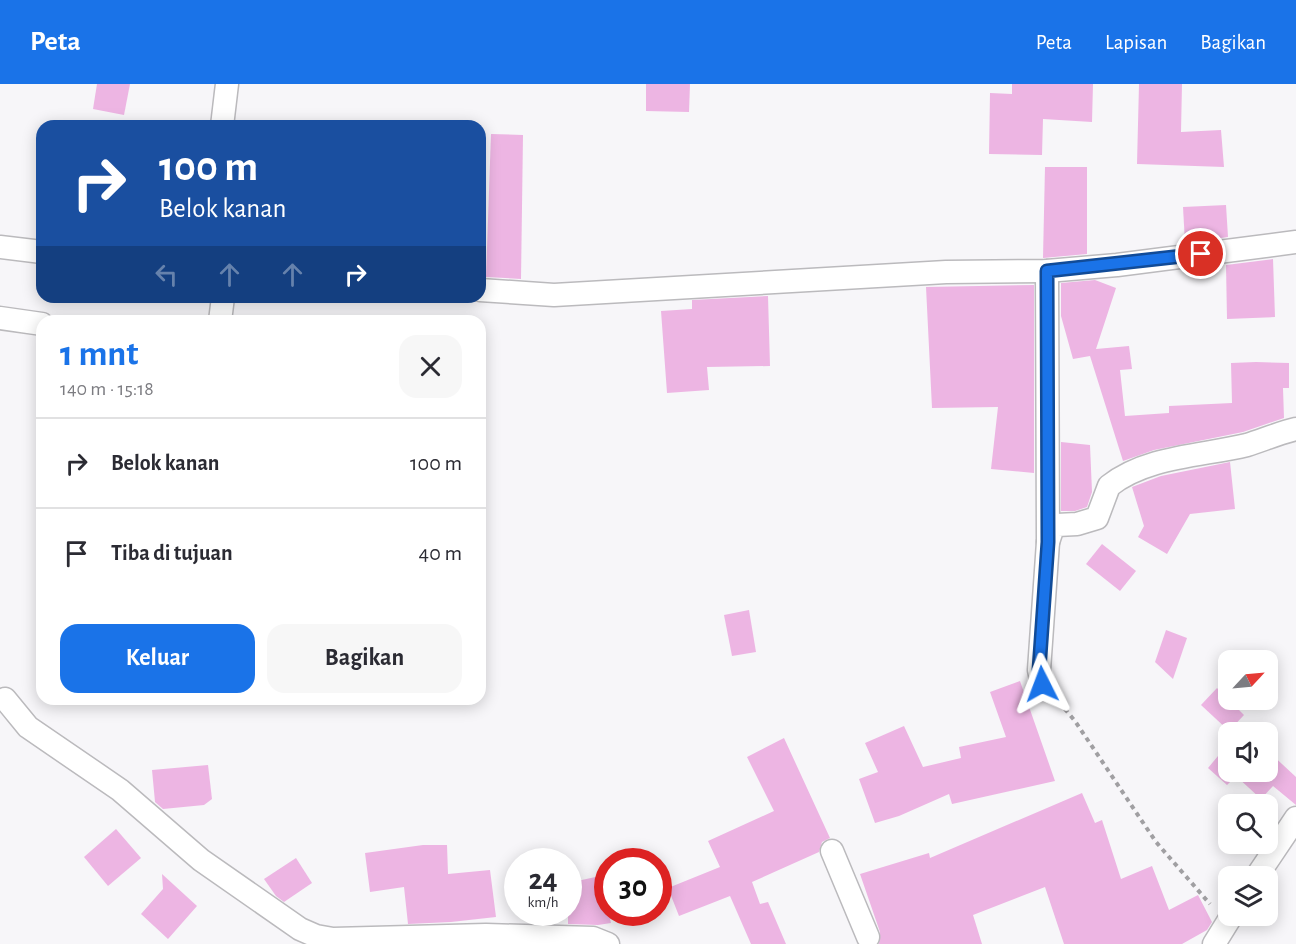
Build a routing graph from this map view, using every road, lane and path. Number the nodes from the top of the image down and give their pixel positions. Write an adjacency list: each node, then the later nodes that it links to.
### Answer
1 (227, 84): 2 (street)
2 (223, 120)
3 (1296, 242): 6 (street)
4 (0, 247): 5 (street)
5 (36, 251)
6 (1047, 271): 7 (street); 11 (street)
7 (486, 290)
8 (0, 318): 9 (street)
9 (36, 323)
10 (1296, 429): 11 (street)
11 (1048, 542): 12 (street)
12 (1042, 684): 17 (path)
13 (4, 699): 20 (street)
14 (1296, 818): 16 (street)
15 (832, 851): 19 (street)
16 (1264, 866)
17 (1218, 907)
18 (1225, 926): 21 (street)
19 (864, 942)
20 (608, 944)
21 (1214, 944)

